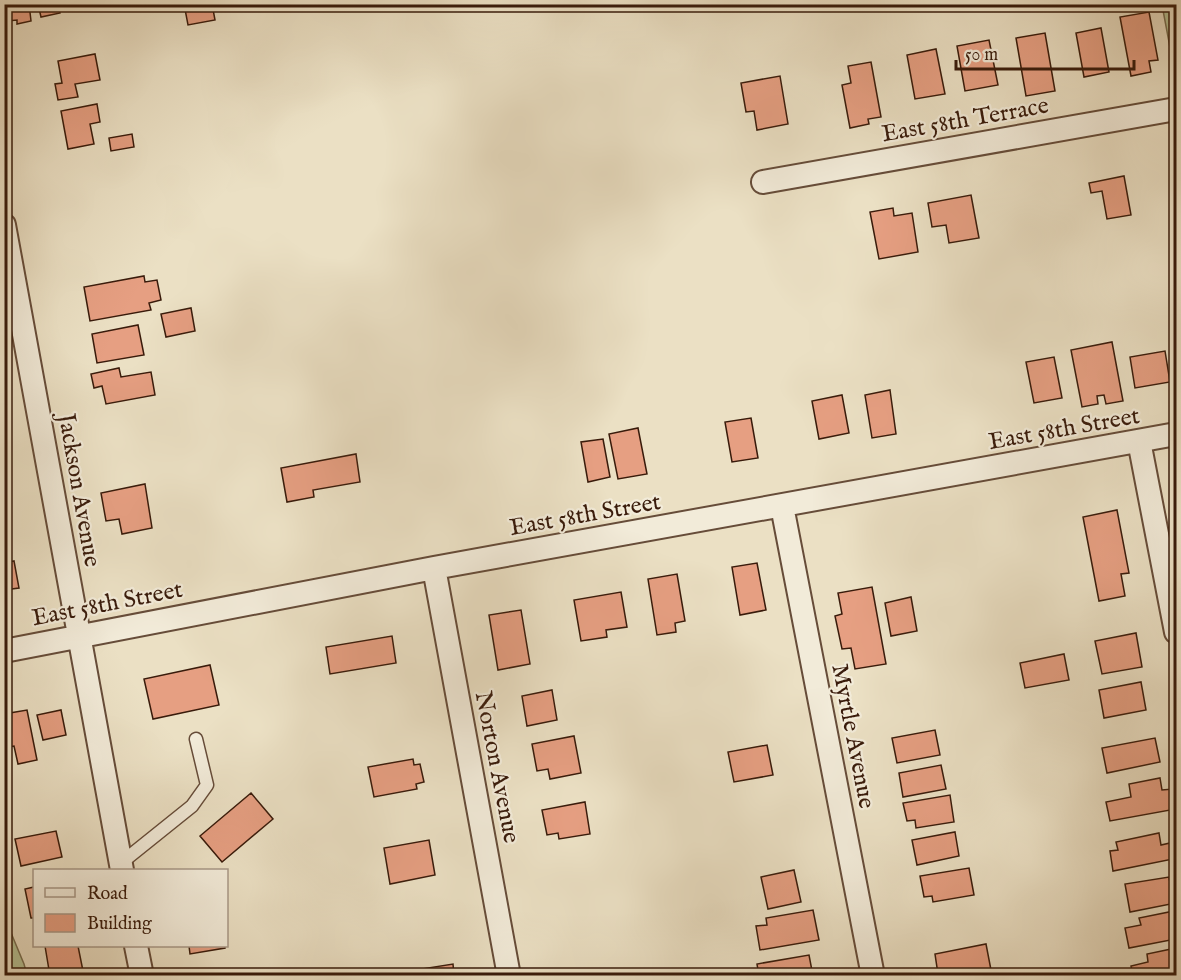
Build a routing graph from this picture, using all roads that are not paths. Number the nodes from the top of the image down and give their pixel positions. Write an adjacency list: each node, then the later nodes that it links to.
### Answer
1 (1176, 109): 2 (street, East 58th Terrace)
2 (763, 182)
3 (4, 225): 9 (street, Jackson Avenue)
4 (1176, 434): 5 (street, East 58th Street)
5 (1139, 441): 6 (street, East 58th Street); 8 (street)
6 (782, 506): 7 (street, East 58th Street); 16 (street, Myrtle Avenue)
7 (434, 568): 9 (street, East 58th Street); 15 (street, Norton Avenue)
8 (1176, 632)
9 (79, 636): 10 (street, East 58th Street); 12 (street, Jackson Avenue)
10 (4, 651)
11 (196, 739): 12 (lane)
12 (122, 867)
13 (136, 947): 14 (street)
14 (142, 975)
15 (509, 975)
16 (873, 975)

